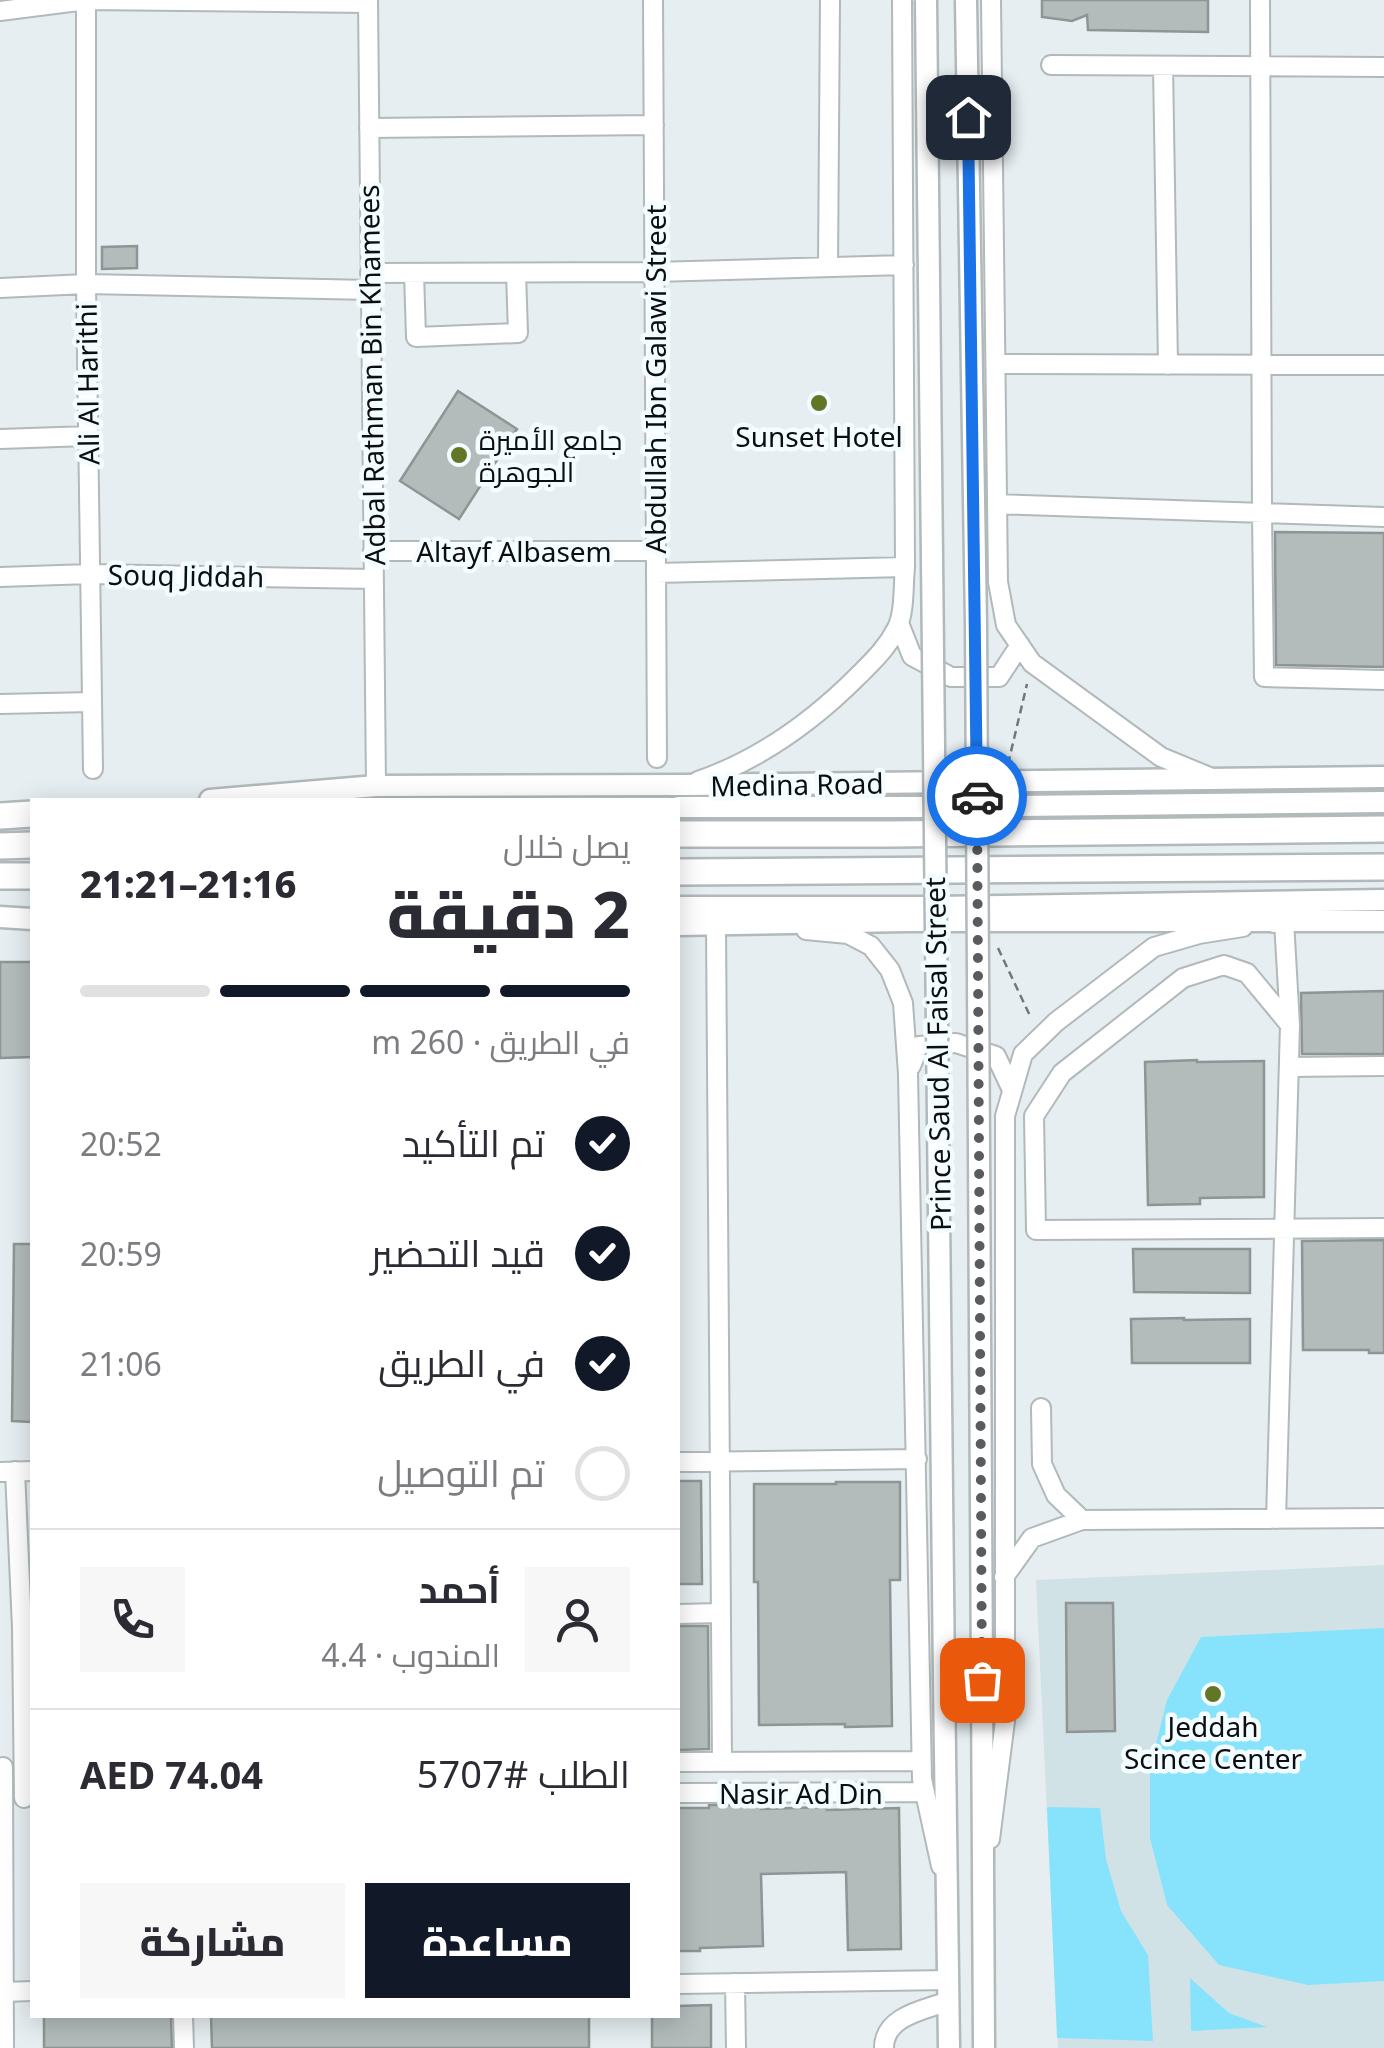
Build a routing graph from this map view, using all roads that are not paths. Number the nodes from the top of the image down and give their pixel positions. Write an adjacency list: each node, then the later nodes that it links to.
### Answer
1 (86, 0): 9 (street); 10 (street); 23 (street, Ali Al Harithi)
2 (653, 0): 15 (street, Abdullah Ibn Galawi Street)
3 (830, 0): 18 (street)
4 (902, 0): 17 (street)
5 (926, 0): 56 (main road, Prince Saud Al Faisal Street, bridge)
6 (966, 0): 54 (main road, Prince Saud Al Faisal Street, bridge)
7 (991, 0): 25 (street)
8 (1260, 0): 13 (street)
9 (368, 2): 16 (street, Adbal Rathman Bin Khamees)
10 (8, 7)
11 (1051, 65): 12 (street)
12 (1163, 66): 13 (street); 26 (street)
13 (1261, 66): 14 (street); 27 (street)
14 (1384, 67)
15 (654, 125): 16 (street); 19 (street, Abdullah Ibn Galawi Street)
16 (369, 128): 22 (street, Adbal Rathman Bin Khamees)
17 (904, 265): 18 (street); 36 (street)
18 (828, 267): 19 (street)
19 (654, 272): 21 (street); 35 (street, Abdullah Ibn Galawi Street)
20 (414, 273): 21 (street); 21 (street); 22 (street)
21 (516, 273)
22 (370, 282): 23 (street); 34 (street, Adbal Rathman Bin Khamees)
23 (86, 284): 24 (street); 29 (street, Ali Al Harithi)
24 (0, 288)
25 (996, 364): 26 (street); 31 (street)
26 (1168, 364): 27 (street)
27 (1263, 365): 28 (street); 32 (street)
28 (1384, 365)
29 (88, 436): 30 (street); 38 (street, Ali Al Harithi)
30 (0, 439)
31 (997, 504): 32 (street); 42 (street)
32 (1262, 514): 33 (street); 43 (street)
33 (1384, 517)
34 (373, 551): 35 (street, Altayf Albasem); 40 (street, Adbal Rathman Bin Khamees)
35 (656, 551): 37 (street, Abdullah Ibn Galawi Street)
36 (906, 567): 37 (street); 41 (street)
37 (656, 573): 46 (street, Abdullah Ibn Galawi Street)
38 (90, 574): 39 (street, Souq Jiddah); 40 (street, Souq Jiddah); 44 (street, Ali Al Harithi)
39 (0, 577)
40 (373, 579): 50 (street, Adbal Rathman Bin Khamees)
41 (899, 623): 42 (street); 51 (street)
42 (1020, 645): 49 (street)
43 (1384, 680)
44 (92, 702): 45 (street); 47 (street, Ali Al Harithi)
45 (0, 704)
46 (657, 758)
47 (93, 769)
48 (1384, 777): 49 (main road, Medina Road)
49 (1212, 778): 51 (main road, Medina Road)
50 (376, 786): 51 (main road, Medina Road); 52 (main road, Medina Road)
51 (686, 786)
52 (234, 798)
53 (1384, 802): 54 (main road, Medina Road)
54 (977, 806): 56 (main road, Medina Road); 71 (main road, Prince Saud Al Faisal Street, bridge)
55 (680, 807): 56 (main road, Medina Road)
56 (934, 807): 74 (main road, Prince Saud Al Faisal Street, bridge)
57 (0, 808): 58 (main road)
58 (30, 811)
59 (30, 811): 60 (highway)
60 (0, 816)
61 (1384, 829): 62 (highway)
62 (680, 834)
63 (30, 845): 64 (highway)
64 (0, 846)
65 (1384, 867): 66 (highway)
66 (680, 872)
67 (0, 876): 68 (highway)
68 (30, 876)
69 (1384, 900): 71 (main road)
70 (680, 906): 74 (main road)
71 (978, 906): 74 (main road); 110 (main road, Prince Saud Al Faisal Street, bridge)
72 (0, 907): 73 (main road)
73 (30, 907)
74 (936, 907): 111 (main road, Prince Saud Al Faisal Street, bridge)
75 (0, 917): 76 (main road)
76 (30, 919)
77 (1284, 921): 78 (main road); 80 (main road); 81 (street); 85 (street)
78 (1384, 921)
79 (680, 925): 80 (main road)
80 (716, 925): 84 (street); 91 (street)
81 (1290, 1025): 82 (street); 87 (street)
82 (1289, 1066): 83 (street); 87 (street)
83 (1384, 1066)
84 (908, 1074): 85 (street); 89 (street)
85 (1012, 1090): 96 (street)
86 (1384, 1228): 87 (street)
87 (1284, 1229): 94 (street)
88 (1040, 1408): 95 (street)
89 (917, 1459): 91 (street); 101 (street)
90 (680, 1462): 91 (street)
91 (721, 1462): 97 (street)
92 (16, 1471): 100 (street)
93 (1384, 1518): 94 (street)
94 (1276, 1519): 95 (street)
95 (1082, 1520): 96 (street)
96 (1004, 1577): 110 (street)
97 (720, 1613): 98 (street); 103 (street)
98 (680, 1614)
99 (0, 1628): 100 (street)
100 (27, 1628): 105 (street)
101 (922, 1761): 103 (street, Nasir Ad Din); 106 (street)
102 (680, 1762): 103 (street, Nasir Ad Din)
103 (722, 1762)
104 (1, 1767): 105 (street); 108 (street)
105 (28, 1767): 109 (street)
106 (924, 1792): 107 (street, Nasir Ad Din); 111 (street)
107 (680, 1794)
108 (2, 1798): 109 (street); 116 (street)
109 (28, 1798)
110 (984, 1884): 123 (main road, Prince Saud Al Faisal Street)
111 (947, 1896): 115 (main road, Prince Saud Al Faisal Street)
112 (735, 1983): 113 (street); 115 (street); 120 (street)
113 (680, 1984)
114 (30, 1991): 116 (street)
115 (949, 1991): 121 (street); 122 (main road, Prince Saud Al Faisal Street)
116 (4, 1992): 118 (street)
117 (184, 2018): 119 (street)
118 (4, 2048)
119 (184, 2048)
120 (736, 2048)
121 (884, 2048)
122 (949, 2048)
123 (984, 2048)

